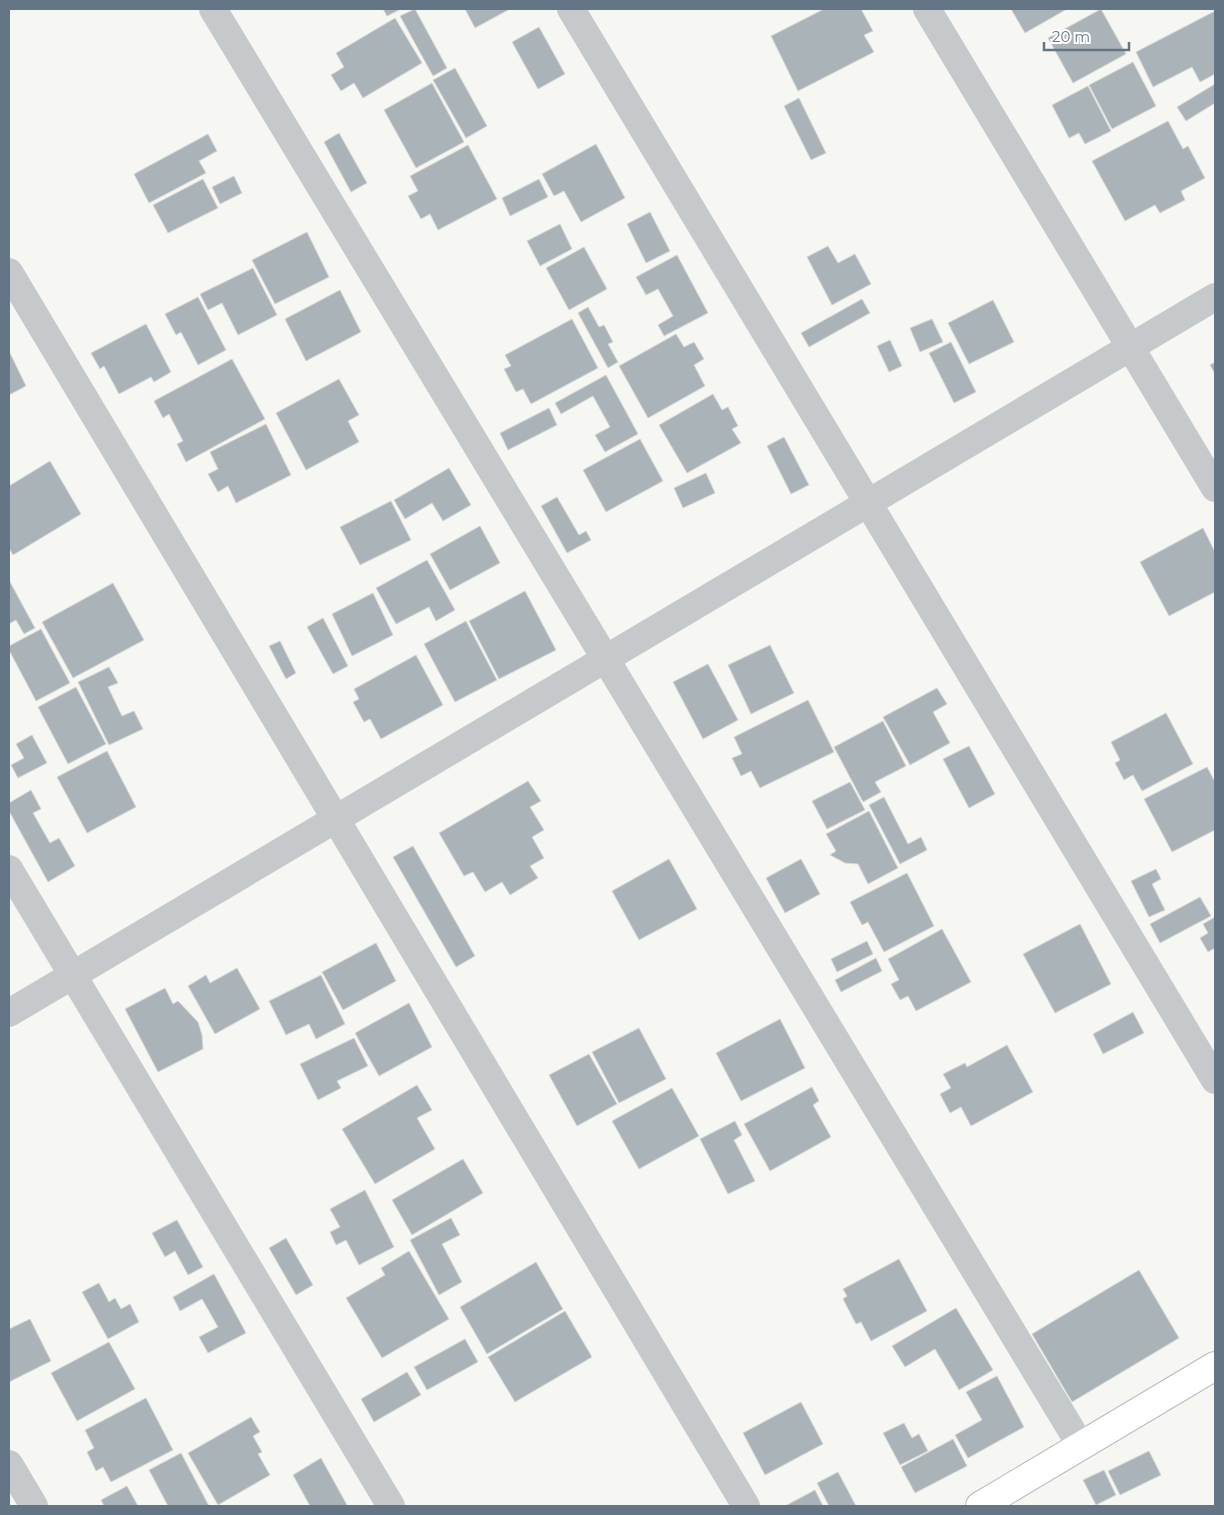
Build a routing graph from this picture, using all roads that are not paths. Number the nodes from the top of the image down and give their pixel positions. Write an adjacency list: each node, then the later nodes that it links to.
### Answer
1 (213, 9): 9 (street)
2 (571, 9): 8 (street)
3 (927, 9): 6 (street)
4 (9, 272): 10 (street)
5 (1215, 297): 6 (street)
6 (1130, 347): 7 (street); 8 (street)
7 (1215, 488)
8 (868, 503): 9 (street); 14 (street)
9 (604, 659): 10 (street); 16 (street)
10 (335, 819): 12 (street); 20 (street)
11 (9, 868): 12 (street)
12 (73, 975): 13 (street); 19 (street)
13 (9, 1013)
14 (1215, 1080)
15 (1215, 1366): 16 (main road)
16 (1081, 1446): 21 (main road)
17 (9, 1464): 18 (street)
18 (34, 1506)
19 (391, 1506)
20 (746, 1506)
21 (980, 1506)

